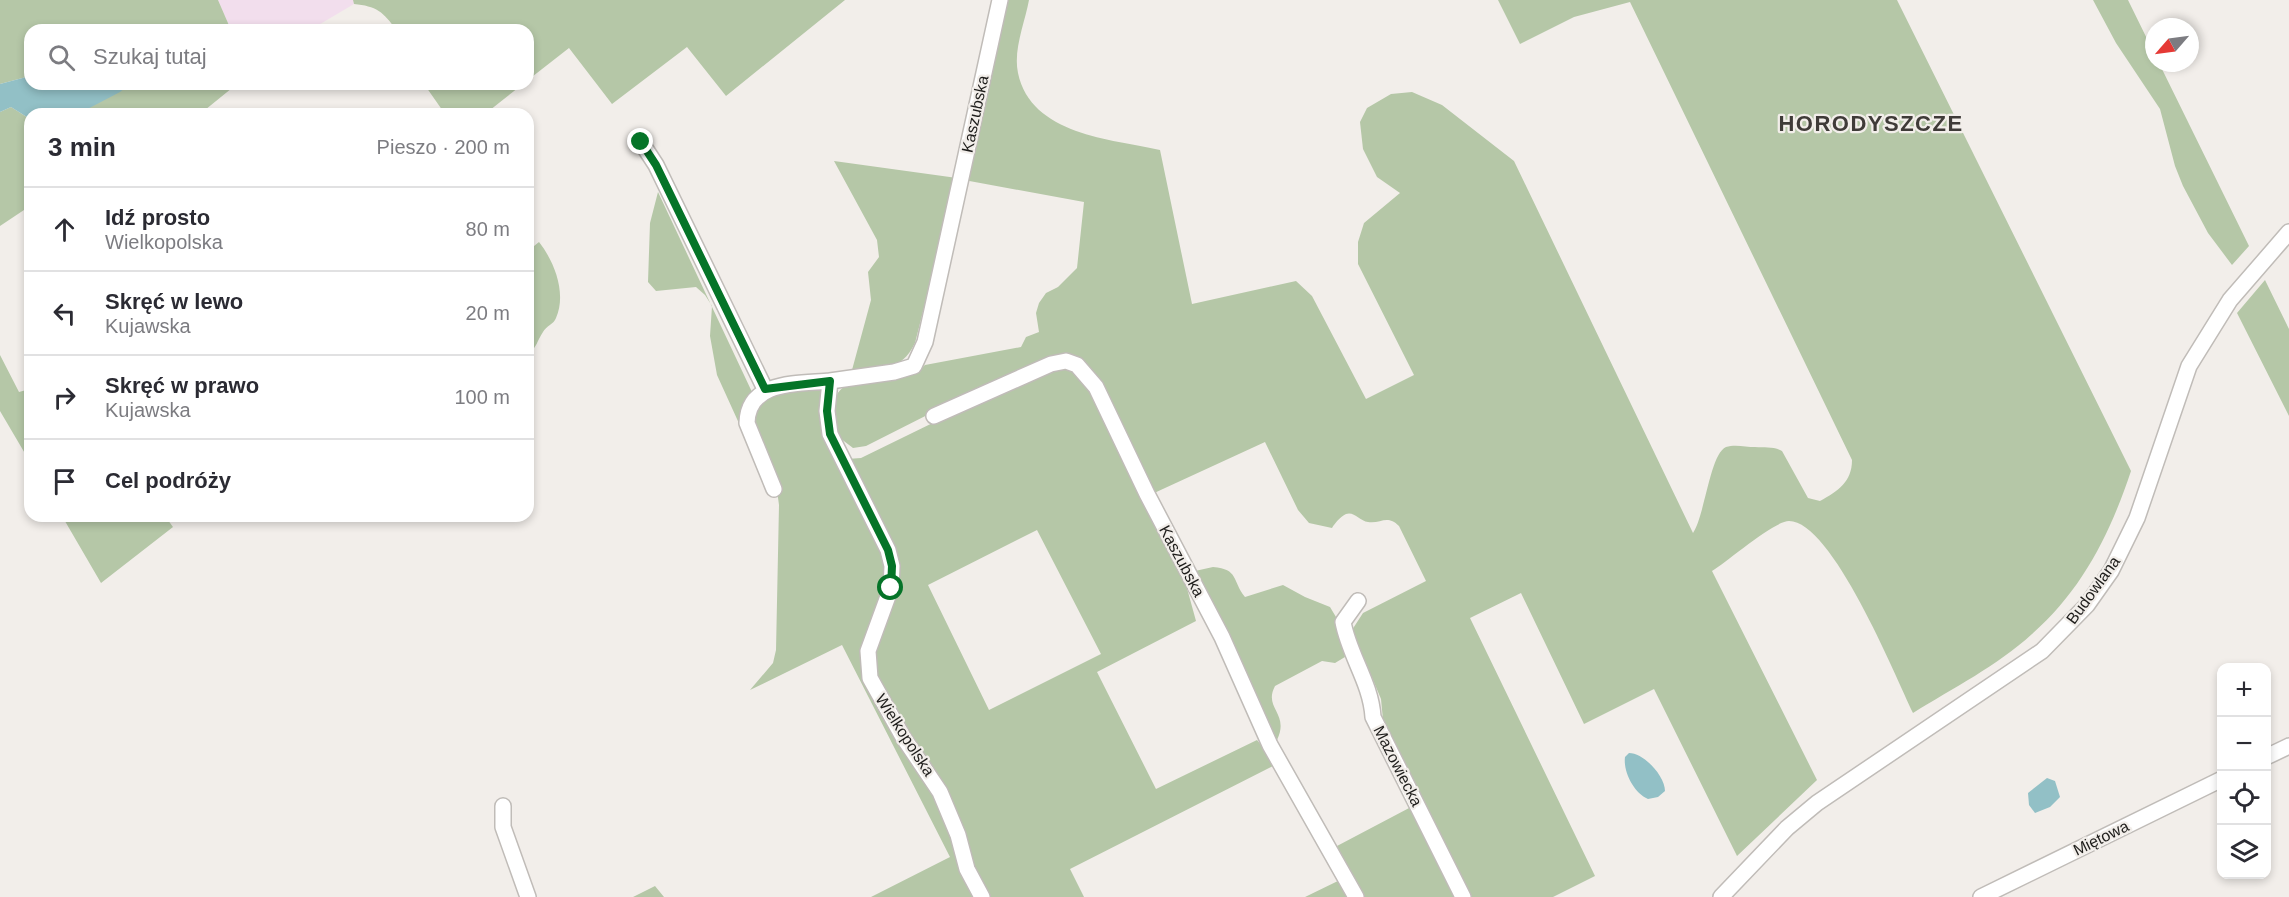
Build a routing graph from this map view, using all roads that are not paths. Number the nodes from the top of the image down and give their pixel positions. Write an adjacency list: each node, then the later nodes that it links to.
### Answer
1 (1000, 0): 4 (street, Kaszubska)
2 (641, 142): 5 (street)
3 (2289, 232): 17 (street, Budowlana)
4 (830, 381): 5 (street); 14 (street, Wielkopolska)
5 (765, 389): 7 (street)
6 (934, 416): 15 (street, Kaszubska)
7 (774, 489)
8 (1358, 601): 16 (street, Mazowiecka)
9 (2289, 746): 10 (street)
10 (2271, 755)
11 (2217, 781): 18 (street, Miętowa)
12 (503, 806): 13 (street)
13 (528, 897)
14 (982, 897)
15 (1356, 897)
16 (1463, 897)
17 (1721, 897)
18 (1981, 897)

